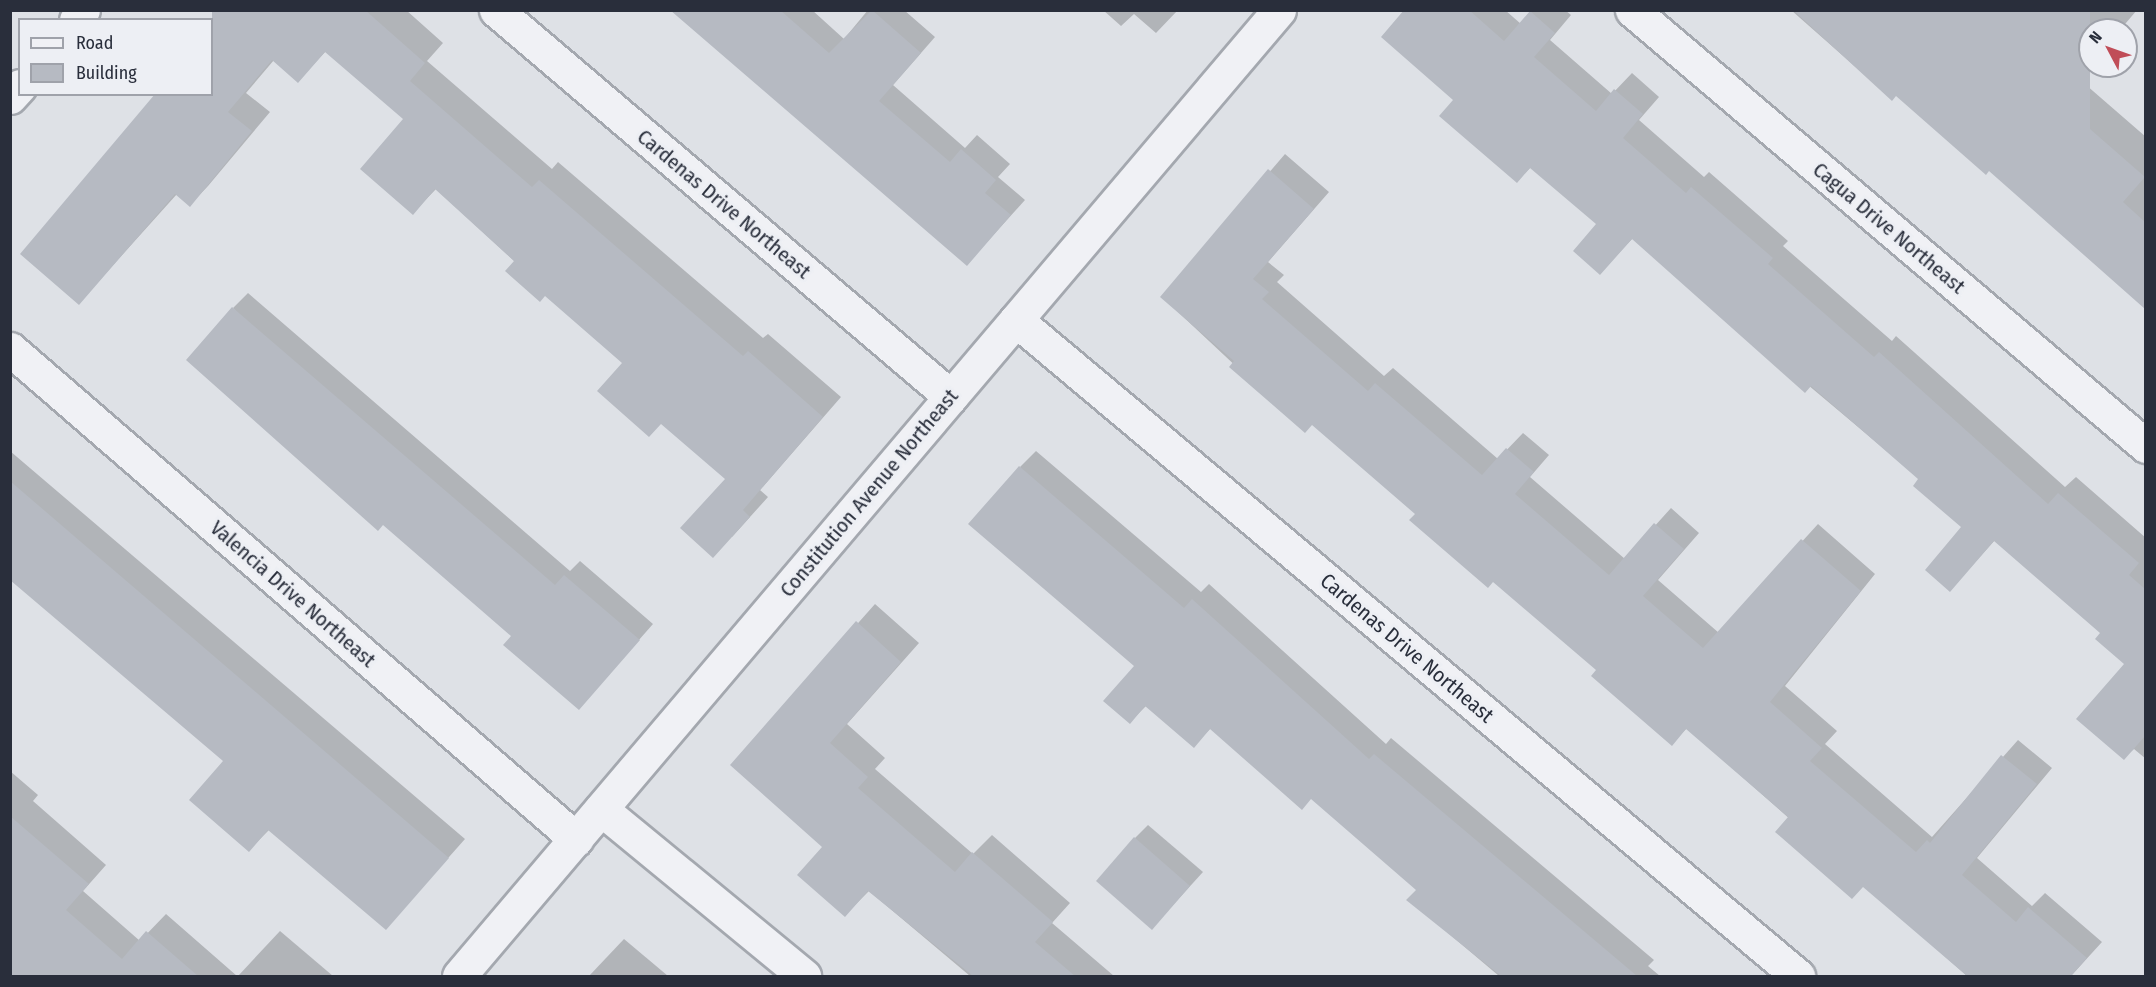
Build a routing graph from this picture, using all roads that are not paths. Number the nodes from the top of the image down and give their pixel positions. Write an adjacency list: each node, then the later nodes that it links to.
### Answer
1 (496, 10): 6 (street, Cardenas Drive Northeast)
2 (1279, 10): 4 (street, Constitution Avenue Northeast)
3 (1632, 10): 7 (street, Cagua Drive Northeast)
4 (1016, 320): 6 (street, Constitution Avenue Northeast); 12 (street, Cardenas Drive Northeast)
5 (10, 349): 9 (street, Valencia Drive Northeast)
6 (951, 398): 8 (street, Constitution Avenue Northeast)
7 (2145, 446)
8 (601, 809): 9 (street, Constitution Avenue Northeast); 11 (street)
9 (576, 839): 10 (street, Constitution Avenue Northeast)
10 (459, 976)
11 (804, 976)
12 (1798, 976)

